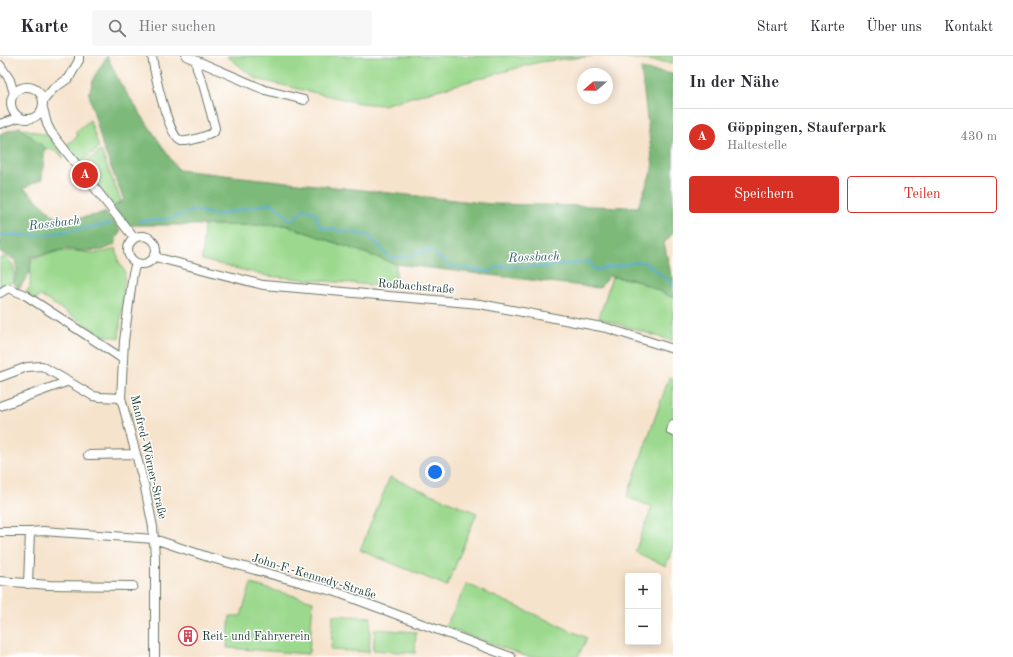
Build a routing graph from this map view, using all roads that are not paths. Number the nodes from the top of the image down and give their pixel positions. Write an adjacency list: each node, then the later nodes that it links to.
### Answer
1 (79, 56): 8 (street)
2 (152, 56): 4 (street)
3 (186, 56): 4 (street)
4 (196, 61): 11 (street)
5 (0, 65): 6 (street)
6 (10, 80): 7 (street); 10 (street)
7 (24, 87): 9 (street); 10 (street)
8 (53, 89): 9 (street); 12 (street)
9 (37, 90): 12 (street)
10 (14, 94): 13 (street)
11 (304, 100)
12 (43, 105): 15 (street); 17 (street)
13 (12, 107): 14 (street); 16 (street)
14 (20, 117): 15 (street); 16 (street)
15 (34, 118): 17 (street)
16 (2, 123)
17 (47, 124): 18 (street)
18 (134, 238): 19 (street); 20 (street)
19 (155, 257): 20 (street); 22 (street, Roßbachstraße)
20 (136, 263): 23 (street, Manfred-Wörner-Straße)
21 (0, 293): 23 (street)
22 (673, 349)
23 (123, 359): 26 (street, Manfred-Wörner-Straße)
24 (0, 377): 25 (street)
25 (69, 381): 26 (street); 27 (street)
26 (121, 398): 30 (street, Manfred-Wörner-Straße)
27 (0, 406)
28 (673, 424): 29 (street)
29 (673, 432)
30 (136, 454): 31 (street); 34 (street, Manfred-Wörner-Straße)
31 (88, 455)
32 (0, 532): 33 (street, John-F.-Kennedy-Straße)
33 (30, 532): 34 (street, John-F.-Kennedy-Straße); 36 (street)
34 (154, 539): 38 (street, Manfred-Wörner-Straße); 39 (street, John-F.-Kennedy-Straße)
35 (0, 581): 36 (street)
36 (28, 584): 37 (street)
37 (133, 586)
38 (155, 657)
39 (511, 657)

